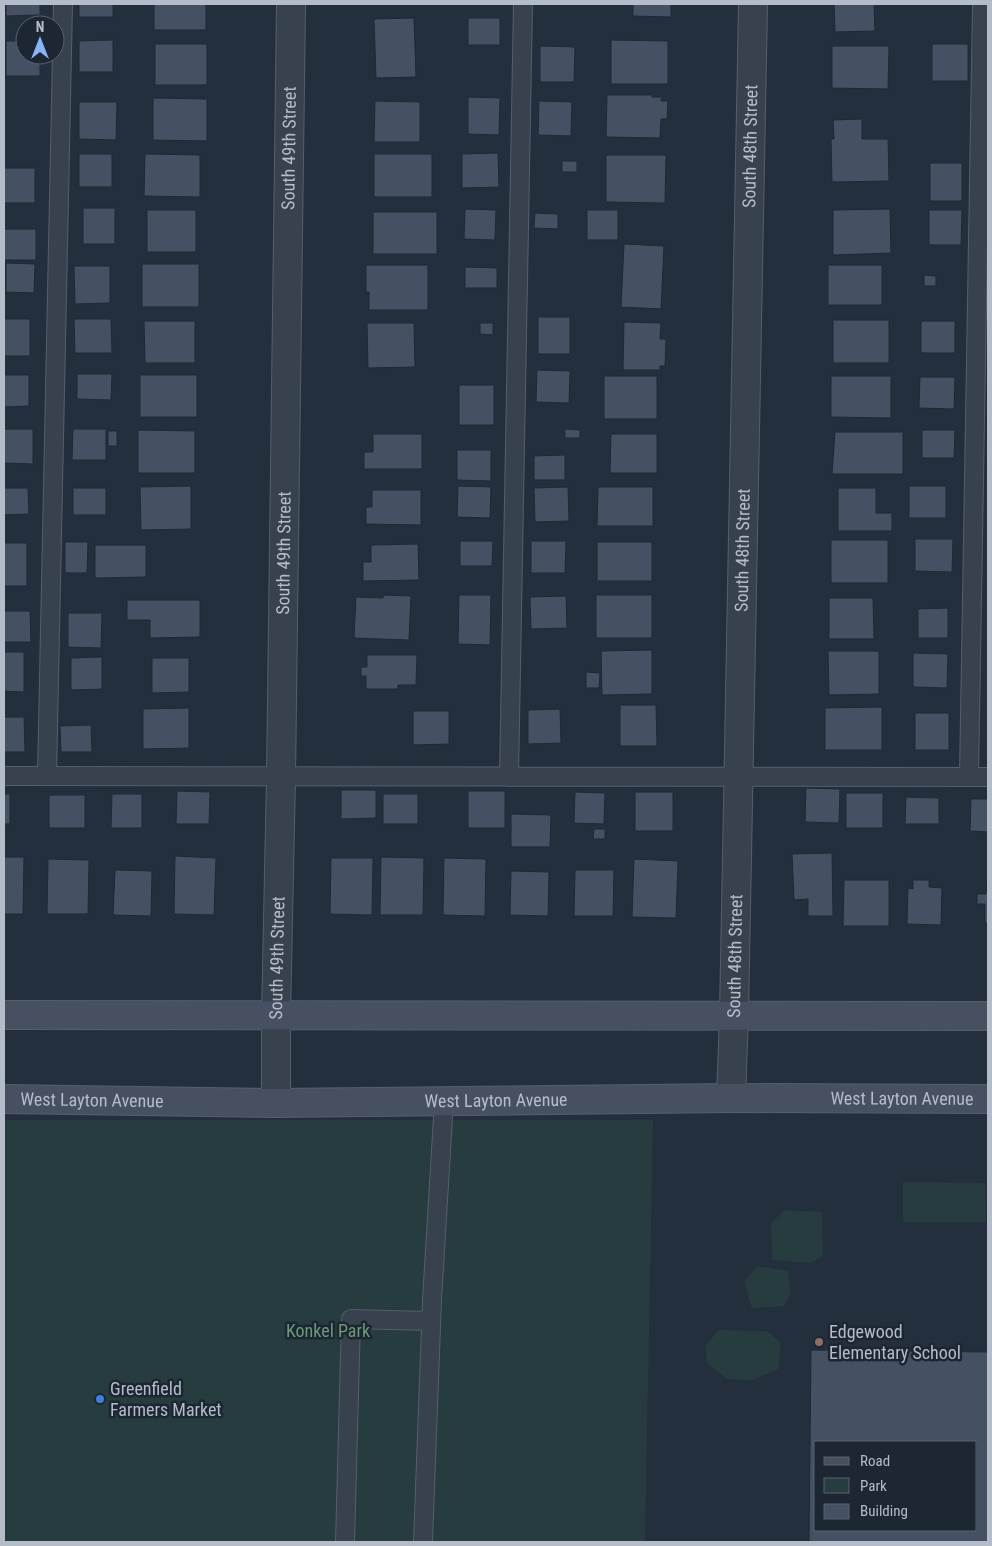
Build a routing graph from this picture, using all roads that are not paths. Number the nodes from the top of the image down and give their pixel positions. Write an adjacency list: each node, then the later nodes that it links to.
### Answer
1 (63, 4): 7 (lane)
2 (291, 4): 9 (street, South 49th Street)
3 (523, 4): 10 (lane)
4 (753, 4): 8 (street, South 48th Street)
5 (982, 4): 11 (lane)
6 (4, 776): 7 (lane)
7 (47, 776): 9 (lane)
8 (738, 776): 10 (lane); 11 (lane); 13 (street, South 48th Street)
9 (281, 777): 10 (lane); 15 (street, South 49th Street)
10 (509, 777)
11 (969, 777): 12 (lane)
12 (988, 777)
13 (734, 1015): 15 (main road); 16 (main road); 17 (street, South 48th Street)
14 (4, 1016): 15 (main road)
15 (276, 1016): 21 (street, South 49th Street)
16 (988, 1016)
17 (731, 1098): 18 (main road, West Layton Avenue); 20 (main road, West Layton Avenue)
18 (988, 1098)
19 (4, 1099): 21 (main road, West Layton Avenue)
20 (444, 1101): 21 (main road, West Layton Avenue); 22 (lane)
21 (276, 1103)
22 (432, 1321): 23 (lane); 24 (lane)
23 (345, 1542)
24 (422, 1542)

